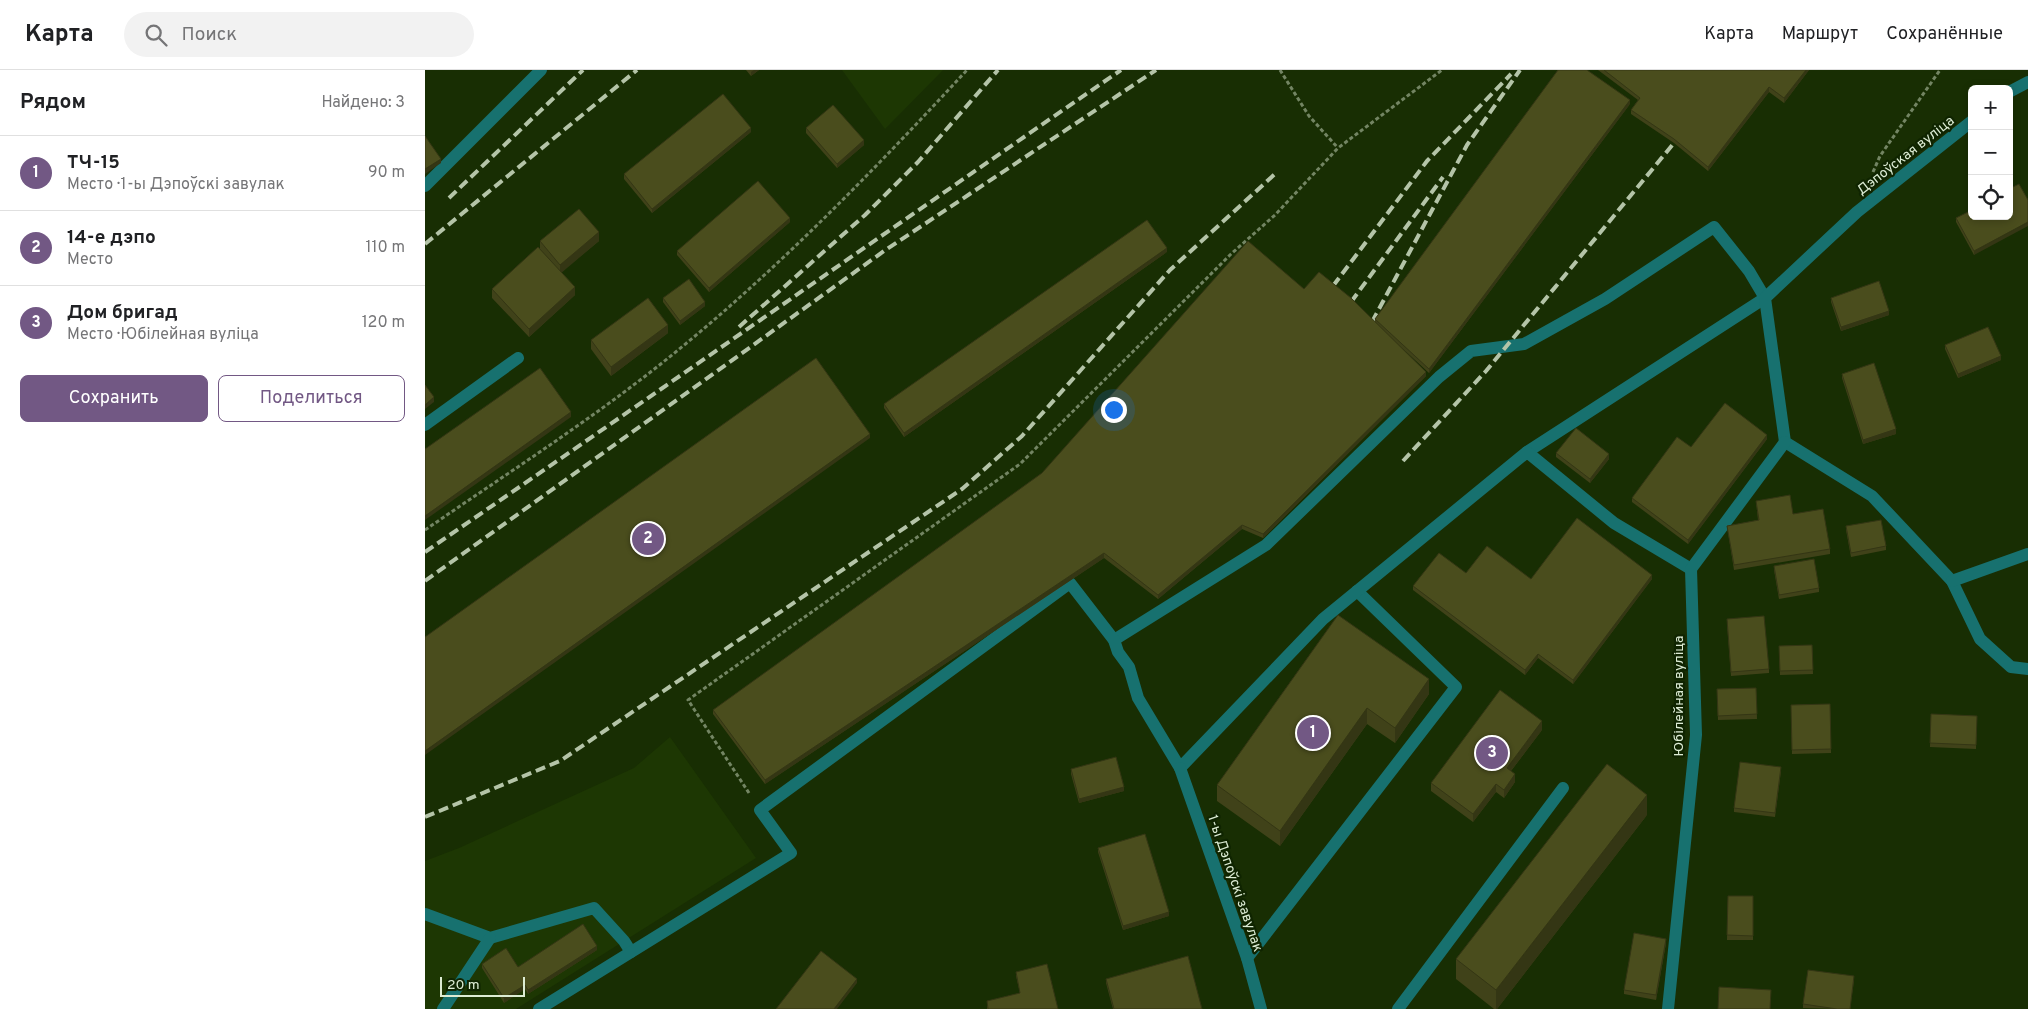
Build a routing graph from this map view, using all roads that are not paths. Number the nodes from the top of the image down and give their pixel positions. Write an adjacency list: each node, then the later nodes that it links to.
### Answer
1 (541, 70): 5 (street)
2 (2028, 82): 3 (street)
3 (2013, 90)
4 (1968, 124): 6 (street, Дэпоўская вуліца)
5 (425, 186)
6 (1765, 298): 9 (street); 10 (street, Дэпоўская вуліца); 15 (street)
7 (517, 358): 8 (street)
8 (425, 425)
9 (1785, 442): 12 (street); 13 (street)
10 (1527, 452): 12 (street); 14 (street, Дэпоўская вуліца)
11 (2028, 554): 13 (street)
12 (1691, 569): 27 (street, Юбілейная вуліца)
13 (1952, 581): 16 (street)
14 (1357, 591): 17 (street, Дэпоўская вуліца); 22 (street)
15 (1114, 640): 17 (street, 1-ы Дэпоўскі завулак); 21 (street, 1-ы Дэпоўскі завулак)
16 (2028, 669)
17 (1180, 768): 22 (street, 1-ы Дэпоўскі завулак)
18 (1563, 788): 26 (street)
19 (425, 914): 20 (street)
20 (490, 938): 21 (street); 23 (street)
21 (631, 952): 24 (street)
22 (1247, 958): 25 (street, 1-ы Дэпоўскі завулак)
23 (443, 1009)
24 (539, 1009)
25 (1261, 1009)
26 (1398, 1009)
27 (1668, 1009)

